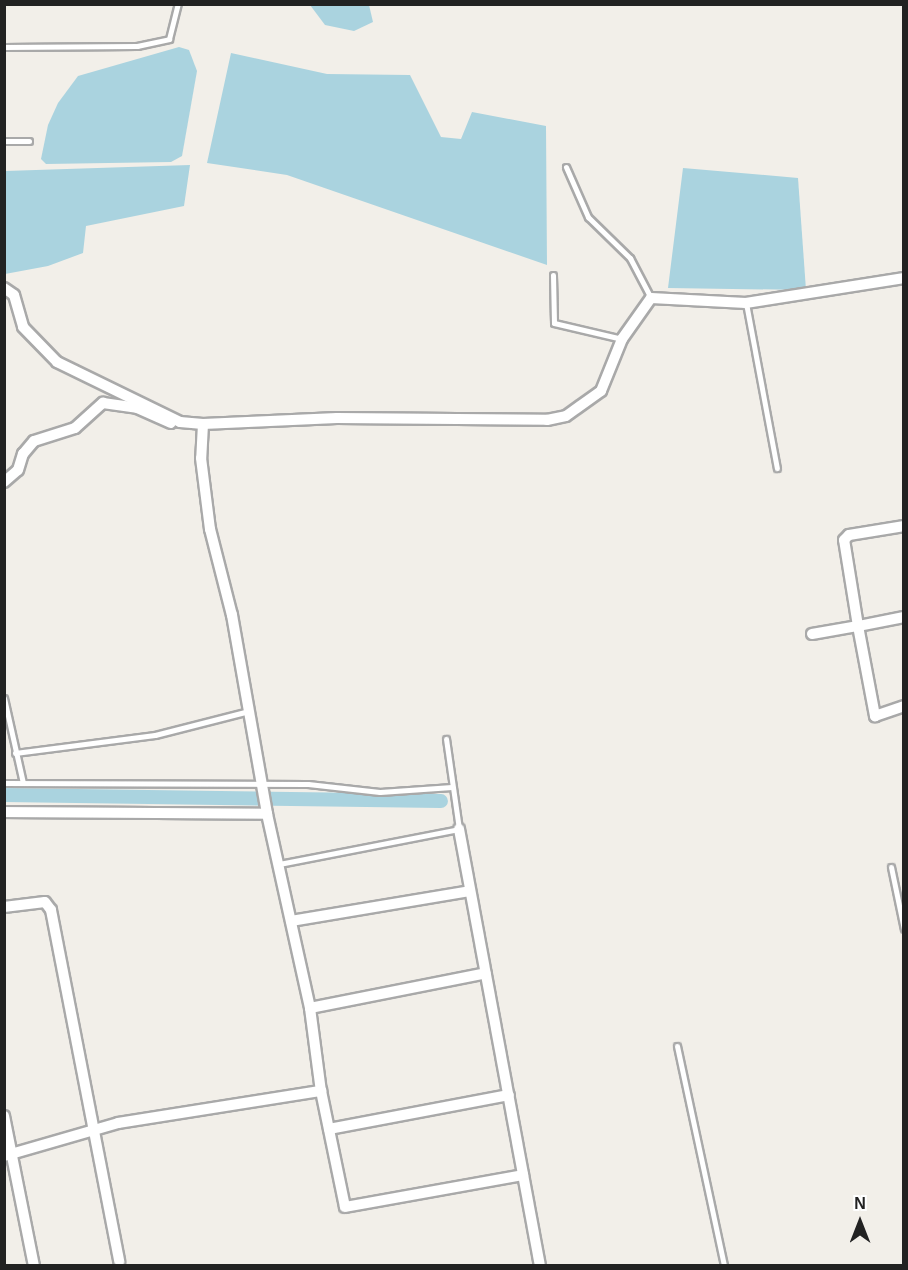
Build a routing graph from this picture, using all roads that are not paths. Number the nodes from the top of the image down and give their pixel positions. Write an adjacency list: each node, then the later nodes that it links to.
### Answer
1 (178, 4): 2 (lane)
2 (4, 47)
3 (4, 141): 4 (lane)
4 (29, 141)
5 (566, 167): 9 (lane)
6 (553, 274): 11 (lane)
7 (903, 278): 10 (street)
8 (4, 288): 12 (street)
9 (651, 298): 10 (street); 11 (street)
10 (746, 303): 14 (lane)
11 (622, 339): 13 (street)
12 (180, 422): 13 (street); 15 (street)
13 (203, 424): 22 (street)
14 (777, 468)
15 (4, 482)
16 (903, 526): 18 (street)
17 (903, 617): 18 (street)
18 (858, 626): 19 (street); 21 (street)
19 (812, 634)
20 (4, 698): 24 (lane)
21 (903, 706)
22 (249, 711): 24 (lane); 28 (street)
23 (446, 739): 27 (lane)
24 (15, 753): 26 (lane)
25 (4, 783): 26 (lane)
26 (23, 783): 28 (lane)
27 (452, 788): 28 (lane); 31 (lane)
28 (264, 791): 30 (street)
29 (4, 812): 30 (street)
30 (267, 814): 32 (street)
31 (459, 829): 32 (lane); 34 (street)
32 (279, 864): 36 (street)
33 (891, 867): 37 (lane)
34 (470, 891): 36 (street); 38 (street)
35 (4, 907): 45 (street)
36 (291, 921): 39 (street)
37 (903, 929)
38 (486, 973): 39 (street); 42 (street)
39 (310, 1008): 41 (street)
40 (677, 1046): 51 (lane)
41 (321, 1091): 44 (street); 45 (street)
42 (509, 1095): 44 (street); 47 (street)
43 (4, 1116): 46 (street)
44 (329, 1128): 47 (street)
45 (94, 1130): 46 (street); 48 (street)
46 (8, 1155): 49 (street)
47 (523, 1174): 50 (street)
48 (119, 1261)
49 (34, 1266)
50 (540, 1266)
51 (723, 1266)

